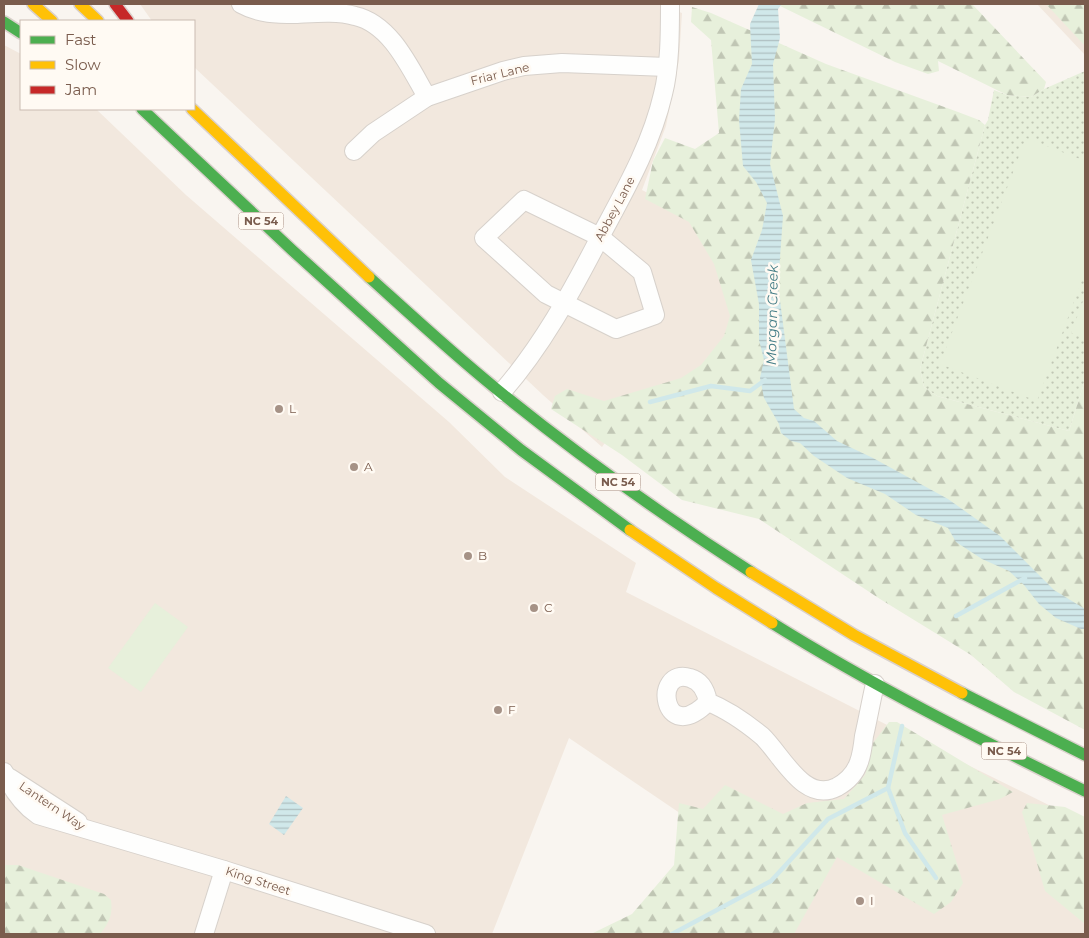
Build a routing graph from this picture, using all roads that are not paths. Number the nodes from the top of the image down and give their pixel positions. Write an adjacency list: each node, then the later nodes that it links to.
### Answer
1 (33, 4): 7 (highway)
2 (80, 4): 8 (highway)
3 (116, 4): 9 (highway)
4 (242, 4): 6 (street)
5 (670, 4): 12 (street, Abbey Lane)
6 (285, 9): 13 (street)
7 (51, 20)
8 (97, 20)
9 (127, 20)
10 (4, 22): 11 (highway)
11 (20, 32)
12 (667, 67): 13 (street, Friar Lane); 21 (street, Abbey Lane)
13 (427, 97): 20 (street, Friar Lane)
14 (195, 106): 18 (highway)
15 (133, 110): 19 (highway)
16 (143, 110): 19 (highway, NC 54)
17 (193, 110): 18 (highway, NC 54)
18 (211, 127): 25 (highway, NC 54)
19 (167, 134): 23 (highway, NC 54)
20 (354, 151)
21 (600, 237): 22 (street, Abbey Lane); 22 (street); 22 (street)
22 (565, 303): 25 (street, Abbey Lane)
23 (356, 308): 24 (highway); 27 (highway, NC 54)
24 (417, 348)
25 (502, 392): 26 (highway); 30 (highway, NC 54)
26 (483, 394)
27 (491, 426): 28 (highway); 31 (highway, NC 54)
28 (518, 431)
29 (636, 510): 30 (highway)
30 (704, 542): 33 (highway, NC 54)
31 (874, 684): 32 (street); 35 (highway, NC 54)
32 (708, 702)
33 (1085, 756)
34 (4, 774): 36 (street, Lantern Way)
35 (1085, 791)
36 (89, 830): 37 (street, King Street)
37 (224, 870): 38 (street); 39 (street, King Street)
38 (204, 934)
39 (426, 934)

